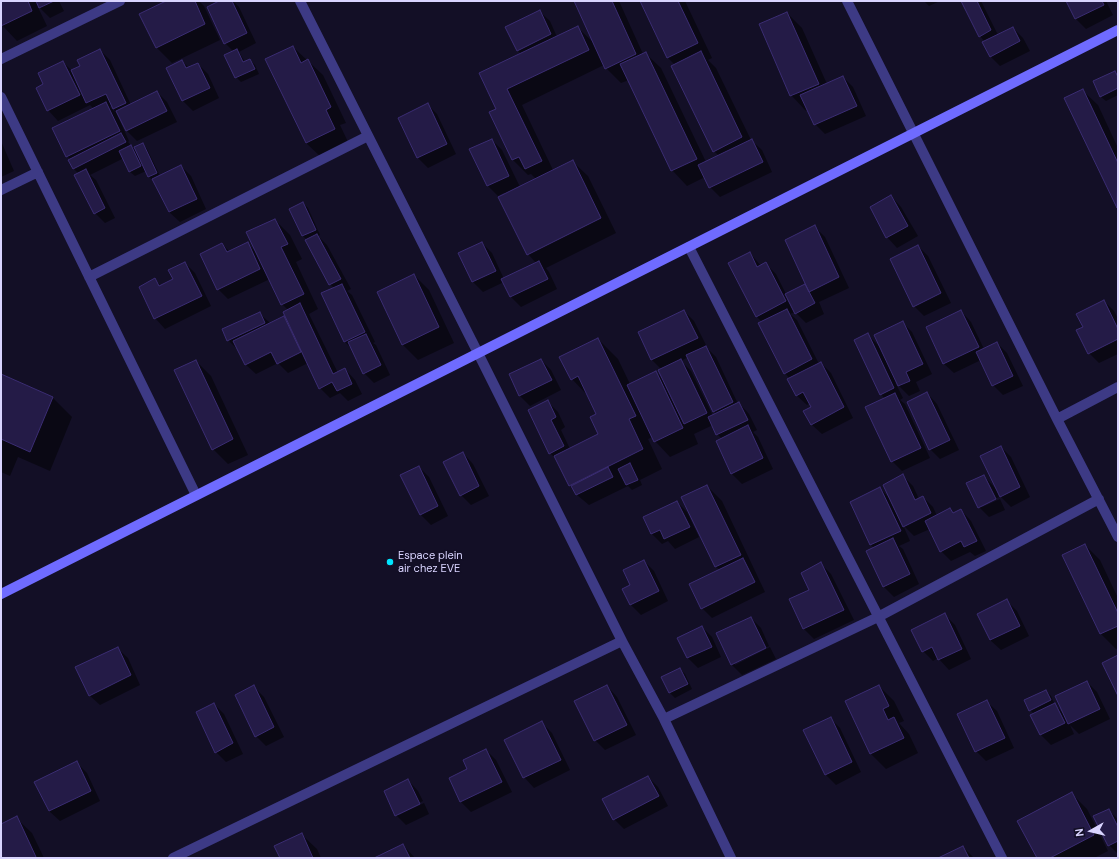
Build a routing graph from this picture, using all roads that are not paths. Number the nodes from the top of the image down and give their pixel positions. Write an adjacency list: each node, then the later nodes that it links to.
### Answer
1 (120, 1): 5 (street)
2 (300, 1): 8 (street)
3 (847, 1): 7 (street)
4 (1118, 30): 7 (street)
5 (1, 58)
6 (1, 97): 9 (street)
7 (913, 133): 11 (street); 15 (street)
8 (368, 136): 12 (street); 13 (street)
9 (38, 172): 10 (street); 12 (street)
10 (1, 190)
11 (689, 247): 13 (street); 20 (street)
12 (89, 276): 16 (street)
13 (478, 353): 16 (street); 21 (street)
14 (1118, 387): 15 (street)
15 (1056, 419): 17 (street)
16 (196, 495): 19 (street)
17 (1099, 499): 18 (street); 20 (street)
18 (1118, 537)
19 (1, 594)
20 (878, 617): 22 (street); 25 (street)
21 (622, 641): 22 (street); 23 (street)
22 (664, 720): 24 (street)
23 (179, 857)
24 (729, 857)
25 (1002, 858)

